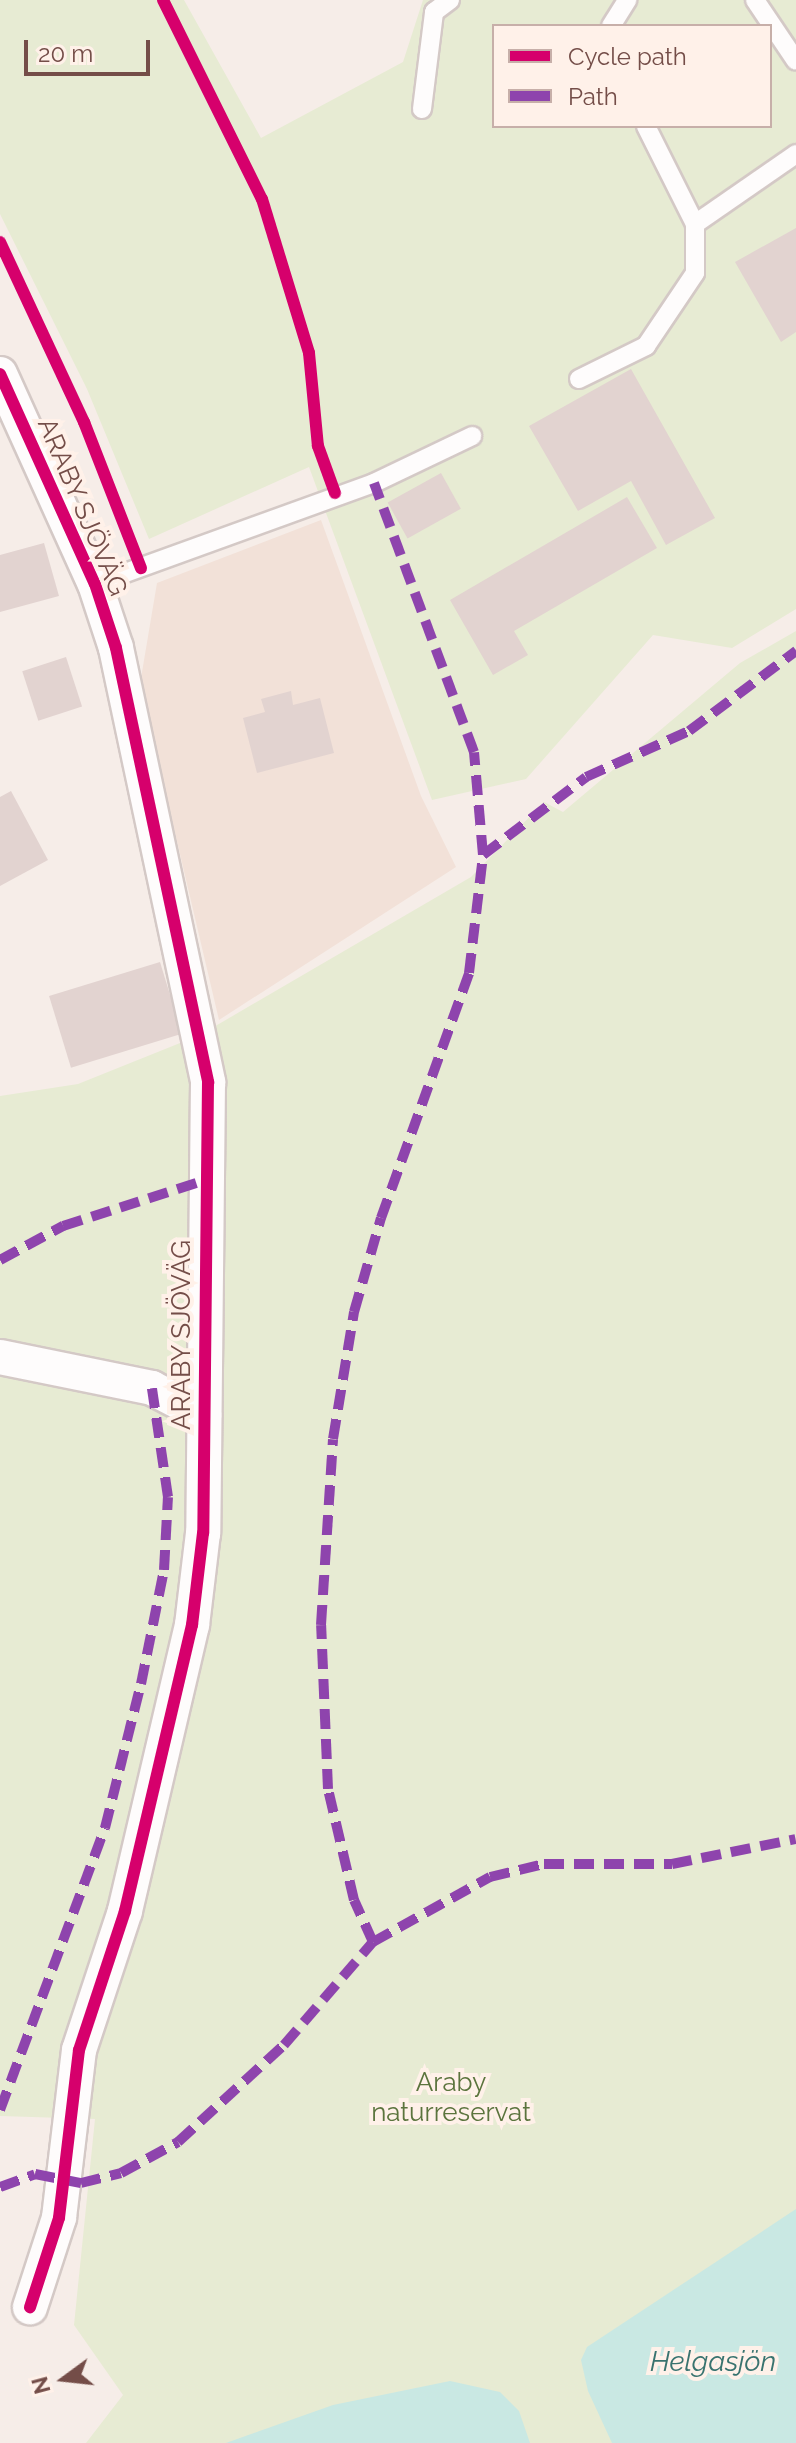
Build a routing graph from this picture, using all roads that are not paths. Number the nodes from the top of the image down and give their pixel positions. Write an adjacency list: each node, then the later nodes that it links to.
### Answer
1 (450, 0): 8 (lane)
2 (627, 0): 4 (lane)
3 (755, 0): 5 (lane)
4 (612, 24)
5 (771, 24)
6 (772, 25): 7 (lane)
7 (796, 61)
8 (422, 109)
9 (647, 128): 11 (lane)
10 (796, 154): 11 (lane)
11 (695, 224): 13 (lane)
12 (0, 374): 15 (street, ARABY SJÖVÄG)
13 (579, 379)
14 (472, 436): 15 (lane)
15 (95, 584): 17 (street, ARABY SJÖVÄG)
16 (0, 1357): 17 (street)
17 (204, 1415): 18 (street, ARABY SJÖVÄG)
18 (30, 2307)

